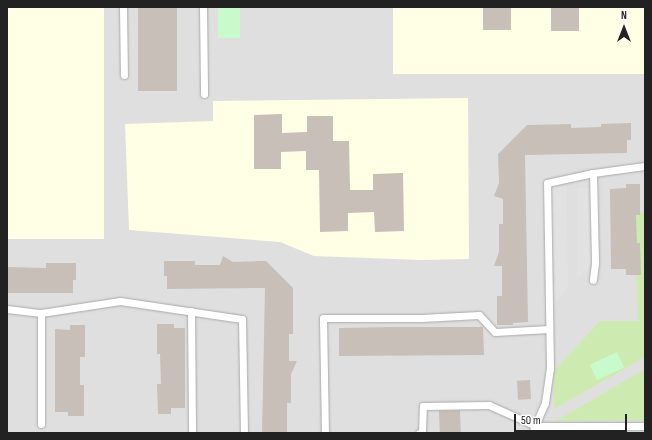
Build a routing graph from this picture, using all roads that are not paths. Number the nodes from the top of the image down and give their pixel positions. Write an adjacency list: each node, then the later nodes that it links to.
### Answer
1 (123, 7): 3 (lane)
2 (203, 7): 4 (lane)
3 (124, 75)
4 (204, 94)
5 (645, 166): 6 (lane)
6 (593, 173): 7 (lane); 11 (lane)
7 (593, 280)
8 (7, 309): 10 (lane)
9 (191, 311): 10 (lane); 15 (lane); 16 (lane)
10 (41, 313): 12 (lane)
11 (549, 330): 13 (lane); 17 (lane)
12 (41, 424)
13 (536, 426): 14 (lane); 18 (lane); 19 (lane)
14 (645, 426)
15 (192, 433)
16 (244, 433)
17 (325, 433)
18 (419, 433)
19 (532, 433)

